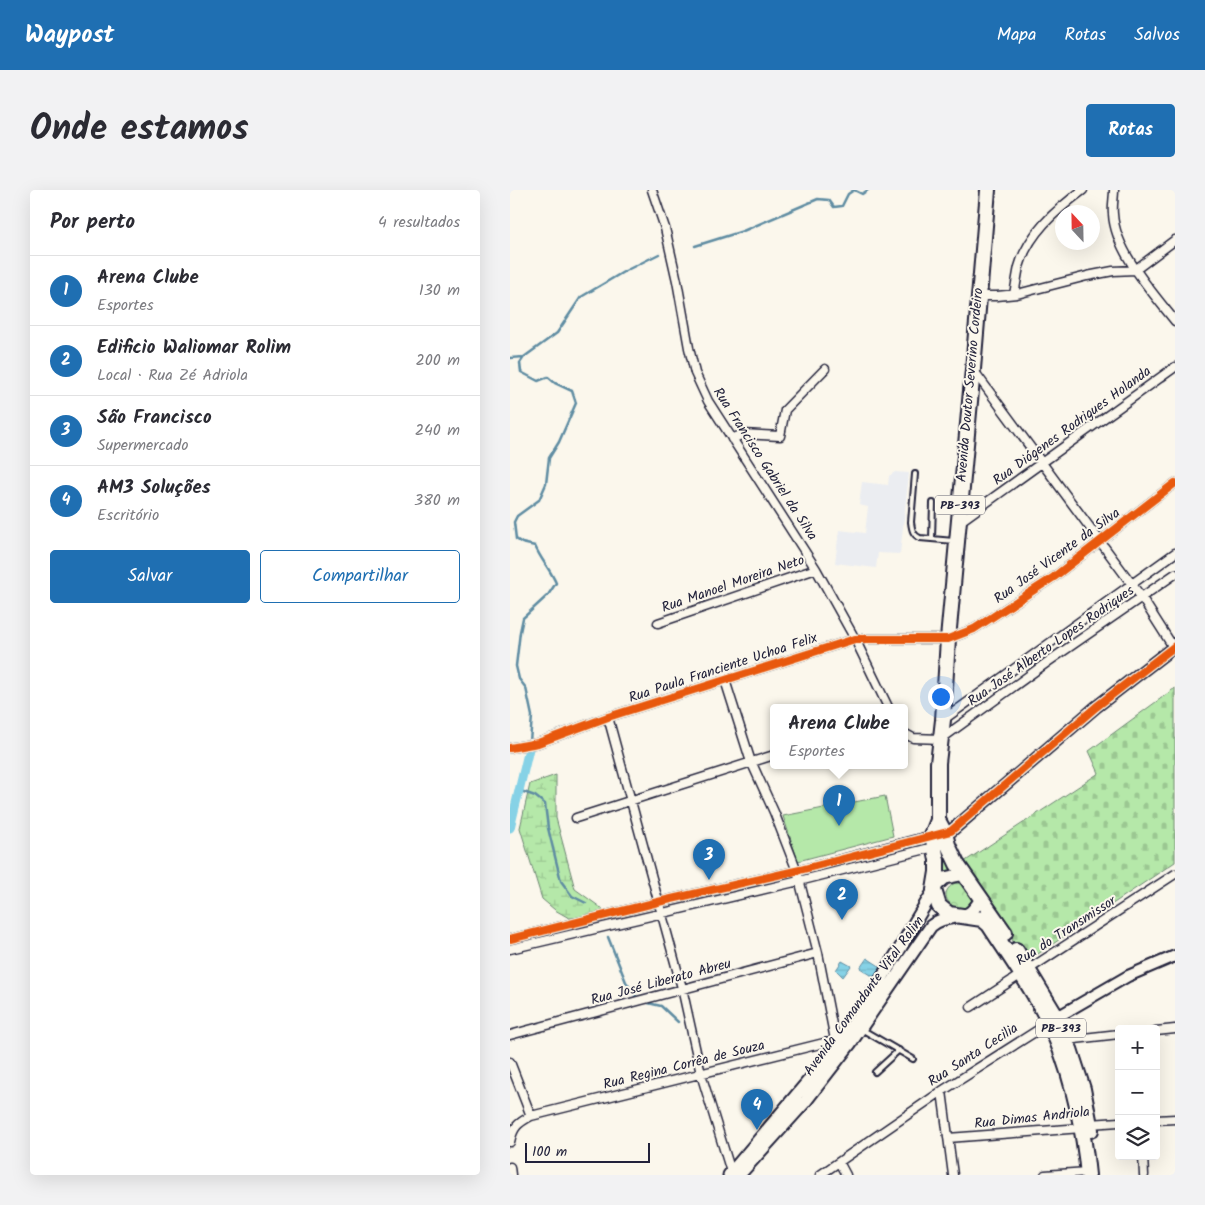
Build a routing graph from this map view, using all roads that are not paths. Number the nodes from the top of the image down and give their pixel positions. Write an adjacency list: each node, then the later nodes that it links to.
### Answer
1 (652, 190): 13 (street, Rua Francisco Gabriel da Silva)
2 (988, 190): 8 (highway, Avenida Doutor Severino Cordeiro / PB-393)
3 (1083, 190): 7 (street)
4 (1114, 190): 6 (street)
5 (1175, 240): 6 (street)
6 (1135, 270): 7 (street); 9 (street)
7 (1014, 294): 8 (street)
8 (978, 296): 12 (highway, Avenida Doutor Severino Cordeiro / PB-393)
9 (1175, 321)
10 (1175, 367): 14 (street, Rua Diógenes Rodrigues Holanda)
11 (825, 369): 13 (street)
12 (973, 369): 14 (street); 18 (highway, Avenida Doutor Severino Cordeiro / PB-393)
13 (732, 439): 23 (street, Rua Francisco Gabriel da Silva)
14 (1042, 463): 18 (street, Rua Diógenes Rodrigues Holanda); 20 (street)
15 (915, 474): 19 (lane)
16 (1175, 484): 20 (street, Rua José Vicente da Silva)
17 (933, 504): 19 (lane)
18 (958, 523): 21 (highway, Avenida Doutor Severino Cordeiro / PB-393)
19 (932, 540): 21 (lane)
20 (1100, 541): 25 (street); 28 (street, Rua José Vicente da Silva)
21 (957, 542): 28 (highway, Avenida Doutor Severino Cordeiro / PB-393)
22 (1175, 553): 25 (street, Rua José Alberto Lopes Rodriques)
23 (816, 569): 27 (street, Rua Manoel Moreira Neto); 29 (street, Rua Francisco Gabriel da Silva)
24 (1175, 574): 26 (street, Rua José Alberto Lopes Rodriques)
25 (1132, 583): 26 (street); 34 (street, Rua José Alberto Lopes Rodriques)
26 (1142, 598): 30 (street); 36 (street, Rua José Alberto Lopes Rodriques)
27 (658, 623)
28 (948, 638): 29 (street, Rua Paula Franciente Uchoa Felix); 34 (highway, Avenida Doutor Severino Cordeiro / PB-393)
29 (855, 639): 31 (street, Rua Paula Franciente Uchoa Felix); 32 (street, Rua Francisco Gabriel da Silva)
30 (1175, 648): 42 (street)
31 (726, 680): 33 (street, Rua Paula Franciente Uchoa Felix); 39 (street)
32 (887, 704)
33 (608, 717): 37 (street, Rua Paula Franciente Uchoa Felix); 40 (street)
34 (943, 720): 36 (highway, Avenida Doutor Severino Cordeiro / PB-393)
35 (908, 736): 36 (street)
36 (941, 739): 42 (highway, Avenida Doutor Severino Cordeiro / PB-393)
37 (510, 748)
38 (770, 757): 39 (street)
39 (752, 763): 40 (street); 43 (street)
40 (632, 801): 41 (street); 49 (street)
41 (576, 818)
42 (937, 838): 43 (street); 44 (highway, Avenida Doutor Severino Cordeiro / PB-393); 46 (street); 47 (highway, Avenida Doutor Severino Cordeiro / PB-393)
43 (796, 870): 46 (street); 49 (street)
44 (964, 874): 47 (main road); 48 (highway)
45 (1175, 874): 56 (street, Rua do Transmissor)
46 (800, 881): 50 (street); 54 (street)
47 (934, 890): 51 (highway); 65 (main road, Avenida Comandante Vital Rolim)
48 (982, 898): 51 (main road); 56 (highway, PB-393)
49 (658, 902): 50 (street); 52 (street)
50 (661, 914): 53 (street); 57 (street)
51 (962, 915): 56 (highway, PB-393); 60 (main road, Avenida Comandante Vital Rolim)
52 (510, 939)
53 (510, 949)
54 (818, 953): 57 (street, Rua José Liberato Abreu); 65 (street)
55 (1175, 956): 59 (street, Rua Santa Cecilia)
56 (1025, 972): 58 (street, Rua do Transmissor); 59 (highway, PB-393)
57 (682, 988): 64 (street, Rua José Liberato Abreu); 71 (street)
58 (971, 1007)
59 (1053, 1020): 66 (highway, PB-393); 72 (street, Rua Santa Cecilia)
60 (861, 1028): 67 (lane); 83 (main road, Avenida Comandante Vital Rolim)
61 (1175, 1029): 62 (street)
62 (1160, 1031)
63 (1115, 1034): 66 (street)
64 (510, 1035)
65 (838, 1040): 71 (street, Rua Regina Corrêa de Souza); 83 (main road, Avenida Comandante Vital Rolim)
66 (1062, 1040): 77 (highway, PB-393)
67 (899, 1050): 68 (lane); 70 (lane)
68 (913, 1059)
69 (510, 1062): 73 (street)
70 (875, 1072)
71 (701, 1074): 73 (street, Rua Regina Corrêa de Souza); 83 (street)
72 (942, 1091): 78 (street); 81 (street, Rua Santa Cecilia)
73 (532, 1116): 79 (street)
74 (1175, 1119): 75 (street)
75 (1160, 1120)
76 (1115, 1122): 77 (street, Rua Dimas Andriola)
77 (1086, 1126): 78 (street, Rua Dimas Andriola); 84 (highway, PB-393)
78 (948, 1138): 88 (street)
79 (510, 1142)
80 (1143, 1160): 90 (street)
81 (839, 1162): 86 (street, Rua Santa Cecilia); 87 (street)
82 (510, 1167): 85 (street)
83 (733, 1174)
84 (1090, 1174): 89 (street)
85 (511, 1175)
86 (820, 1175)
87 (846, 1175)
88 (953, 1175)
89 (1045, 1175)
90 (1144, 1175)

